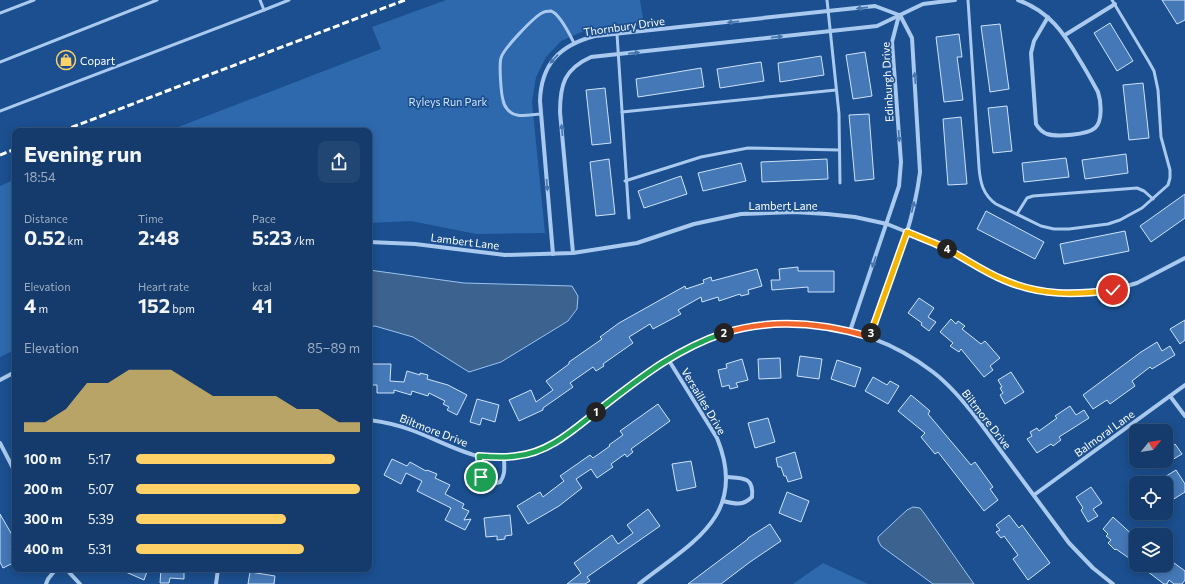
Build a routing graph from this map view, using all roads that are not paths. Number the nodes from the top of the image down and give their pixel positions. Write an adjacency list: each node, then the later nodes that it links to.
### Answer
1 (34, 0): 13 (lane)
2 (157, 0): 21 (lane)
3 (260, 0): 11 (lane)
4 (289, 0): 11 (lane)
5 (827, 0): 12 (lane)
6 (955, 0): 14 (street)
7 (968, 0): 30 (lane)
8 (1018, 0): 15 (street)
9 (1112, 0): 10 (lane)
10 (1115, 4): 18 (street); 29 (lane)
11 (264, 10): 23 (lane)
12 (828, 12): 14 (street, Thornbury Drive, one-way to 12); 16 (lane); 17 (street, Thornbury Drive, one-way to 17)
13 (0, 13)
14 (900, 15): 16 (street); 32 (street, Edinburgh Drive, one-way to 32); 33 (street, one-way to 14)
15 (1048, 17): 18 (street); 18 (street)
16 (831, 32): 20 (street, one-way to 16); 22 (lane)
17 (617, 34): 19 (street, Thornbury Drive); 20 (lane)
18 (1064, 35)
19 (574, 43): 25 (street, Thornbury Drive, one-way to 25); 25 (lane)
20 (619, 54): 24 (lane); 35 (street, one-way to 20)
21 (0, 62)
22 (836, 90): 24 (lane); 26 (lane)
23 (0, 111)
24 (622, 112): 27 (lane)
25 (541, 114): 37 (street, Thornbury Drive, one-way to 37)
26 (839, 150): 27 (lane); 28 (lane)
27 (625, 181): 31 (lane)
28 (840, 183)
29 (1153, 199): 30 (lane); 30 (lane)
30 (1017, 214)
31 (629, 218)
32 (887, 224): 33 (street, Lambert Lane); 35 (street, Lambert Lane); 40 (street, Edinburgh Drive, one-way to 40)
33 (907, 232): 39 (street, Lambert Lane); 41 (street)
34 (372, 242): 37 (street, Lambert Lane)
35 (573, 253): 37 (street, Lambert Lane)
36 (1185, 253): 39 (street, Lambert Lane)
37 (553, 254)
38 (1185, 258): 39 (street, Lambert Lane)
39 (1179, 260)
40 (850, 331): 41 (street, Biltmore Drive); 42 (street, Biltmore Drive)
41 (870, 337): 54 (street, Biltmore Drive)
42 (668, 359): 51 (street, Biltmore Drive); 53 (street, Versailles Drive)
43 (12, 374): 44 (street)
44 (0, 380)
45 (1185, 385): 46 (street, Balmoral Lane)
46 (1170, 396): 47 (street); 54 (street, Balmoral Lane)
47 (1185, 416)
48 (372, 421): 50 (street, Biltmore Drive)
49 (0, 443): 52 (street)
50 (479, 456): 51 (street, Biltmore Drive); 51 (street)
51 (504, 457)
52 (12, 466)
53 (727, 477): 55 (street, Versailles Drive); 55 (street)
54 (1034, 495): 63 (street, Biltmore Drive)
55 (723, 501): 62 (street, Versailles Drive)
56 (54, 572): 59 (street)
57 (69, 572): 60 (street)
58 (218, 572): 61 (street)
59 (46, 584)
60 (80, 584)
61 (216, 584)
62 (639, 584)
63 (1113, 584)

